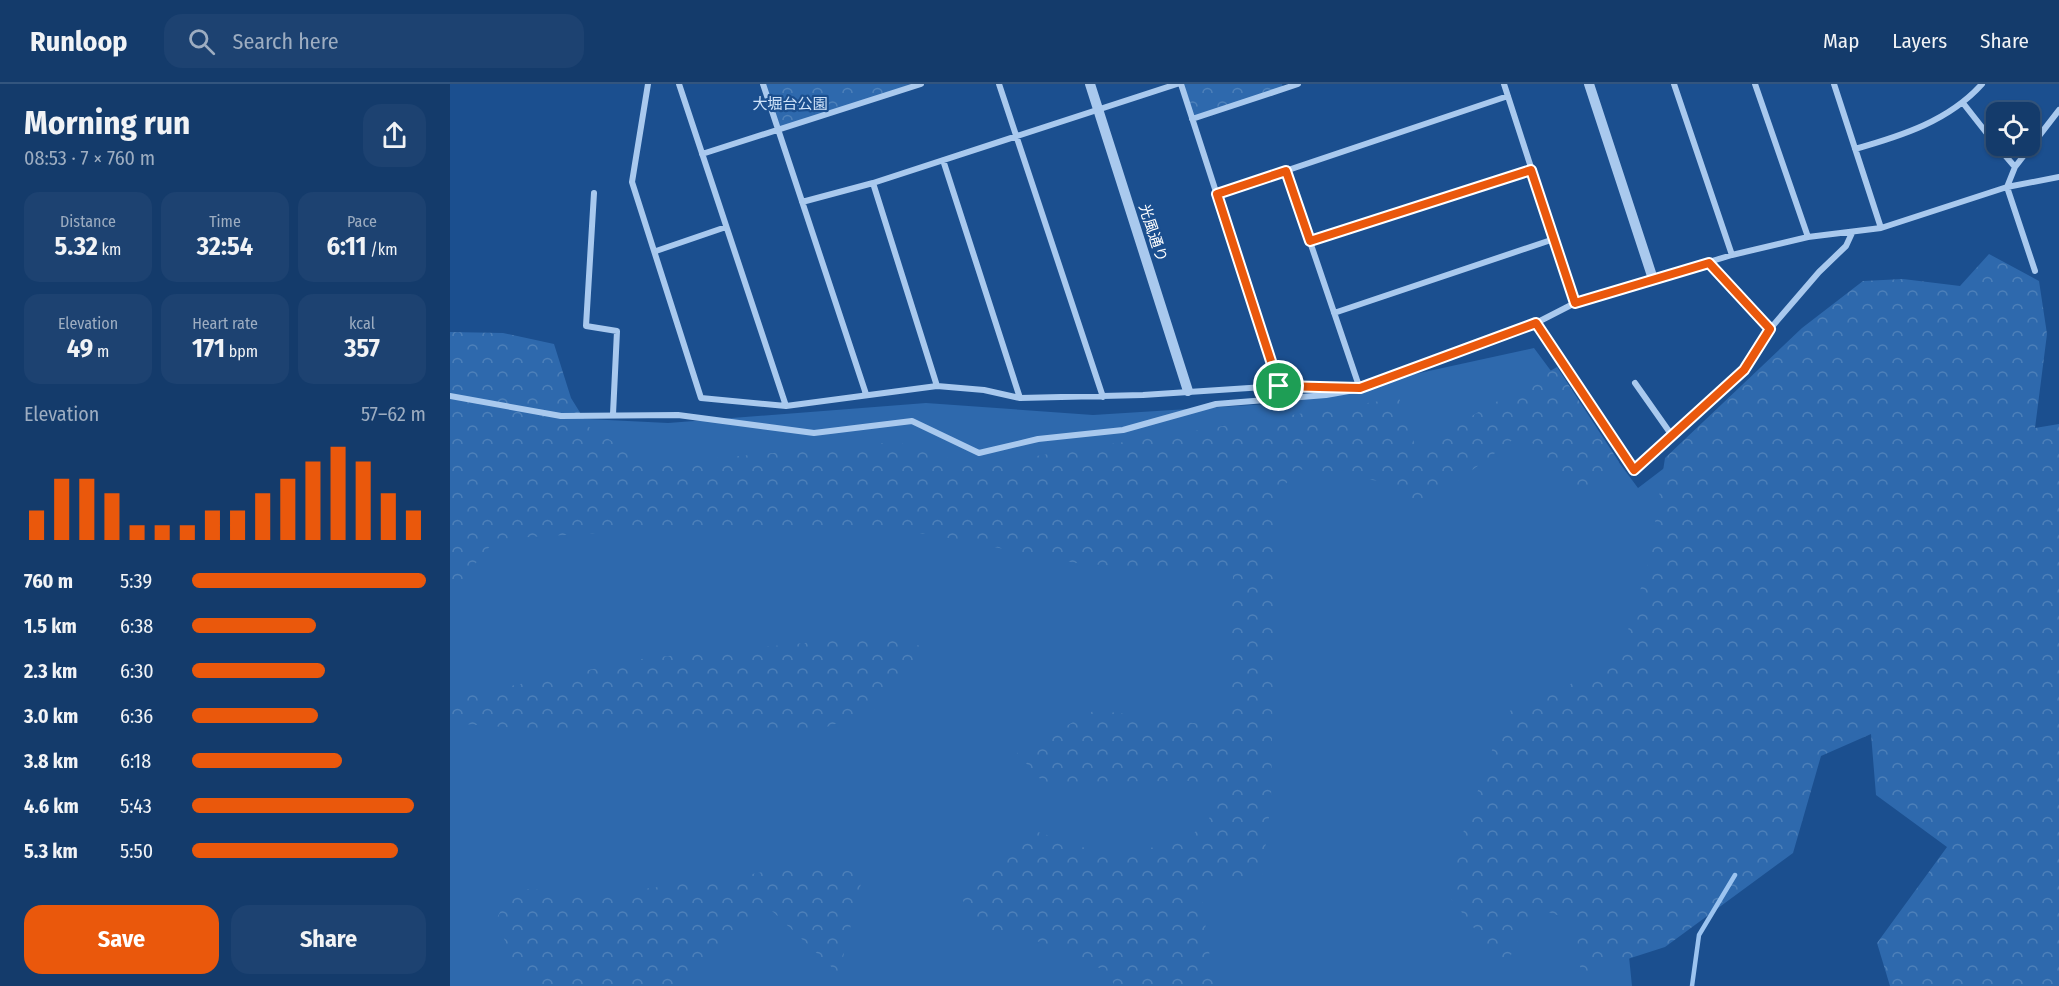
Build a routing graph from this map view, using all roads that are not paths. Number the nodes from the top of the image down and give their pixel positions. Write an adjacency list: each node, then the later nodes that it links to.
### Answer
1 (648, 84): 42 (street)
2 (679, 84): 24 (street)
3 (763, 84): 20 (street)
4 (921, 84): 20 (street)
5 (999, 84): 22 (street)
6 (1090, 84): 17 (street, 光風通り)
7 (1179, 84): 17 (street); 19 (street)
8 (1298, 84): 19 (street)
9 (1504, 84): 15 (street)
10 (1589, 84): 46 (street)
11 (1674, 84): 43 (street)
12 (1755, 84): 39 (street)
13 (1834, 84): 23 (street)
14 (1982, 84): 16 (street)
15 (1508, 96): 28 (street); 29 (street)
16 (1963, 103): 21 (street); 23 (street)
17 (1098, 108): 22 (street); 55 (street, 光風通り)
18 (2059, 110): 27 (street)
19 (1192, 119): 34 (street)
20 (778, 130): 24 (street); 35 (street)
21 (1986, 131)
22 (1016, 136): 26 (street); 58 (street)
23 (1855, 149): 37 (street)
24 (702, 154): 36 (street)
25 (2006, 156): 27 (street)
26 (943, 160): 31 (street); 59 (street)
27 (2015, 167): 32 (street)
28 (1531, 170): 40 (street); 41 (street)
29 (1286, 171): 34 (street); 41 (street)
30 (2059, 177): 32 (street)
31 (873, 183): 35 (street); 52 (street)
32 (2007, 187): 37 (street); 45 (street)
33 (594, 193): 61 (street)
34 (1217, 194): 53 (street)
35 (802, 202): 56 (street)
36 (726, 227): 42 (street); 60 (street)
37 (1881, 228): 38 (street)
38 (1852, 233): 39 (street); 50 (street)
39 (1808, 237): 43 (street)
40 (1554, 238): 47 (street); 48 (street)
41 (1310, 241): 48 (street)
42 (656, 251): 60 (street)
43 (1732, 255): 44 (street)
44 (1709, 263): 46 (street); 50 (street)
45 (2035, 271)
46 (1653, 279): 47 (street)
47 (1575, 303): 49 (street)
48 (1334, 313): 54 (street)
49 (1536, 323): 54 (street); 62 (street)
50 (1770, 329): 62 (street)
51 (1635, 383): 62 (street)
52 (937, 386): 56 (street); 59 (street)
53 (1279, 386): 54 (street); 55 (street)
54 (1360, 388): 61 (street)
55 (1188, 392): 58 (street)
56 (866, 394): 60 (street)
57 (450, 396): 61 (street)
58 (1103, 397): 59 (street)
59 (1020, 398)
60 (786, 405)
61 (614, 414)
62 (1673, 437)

